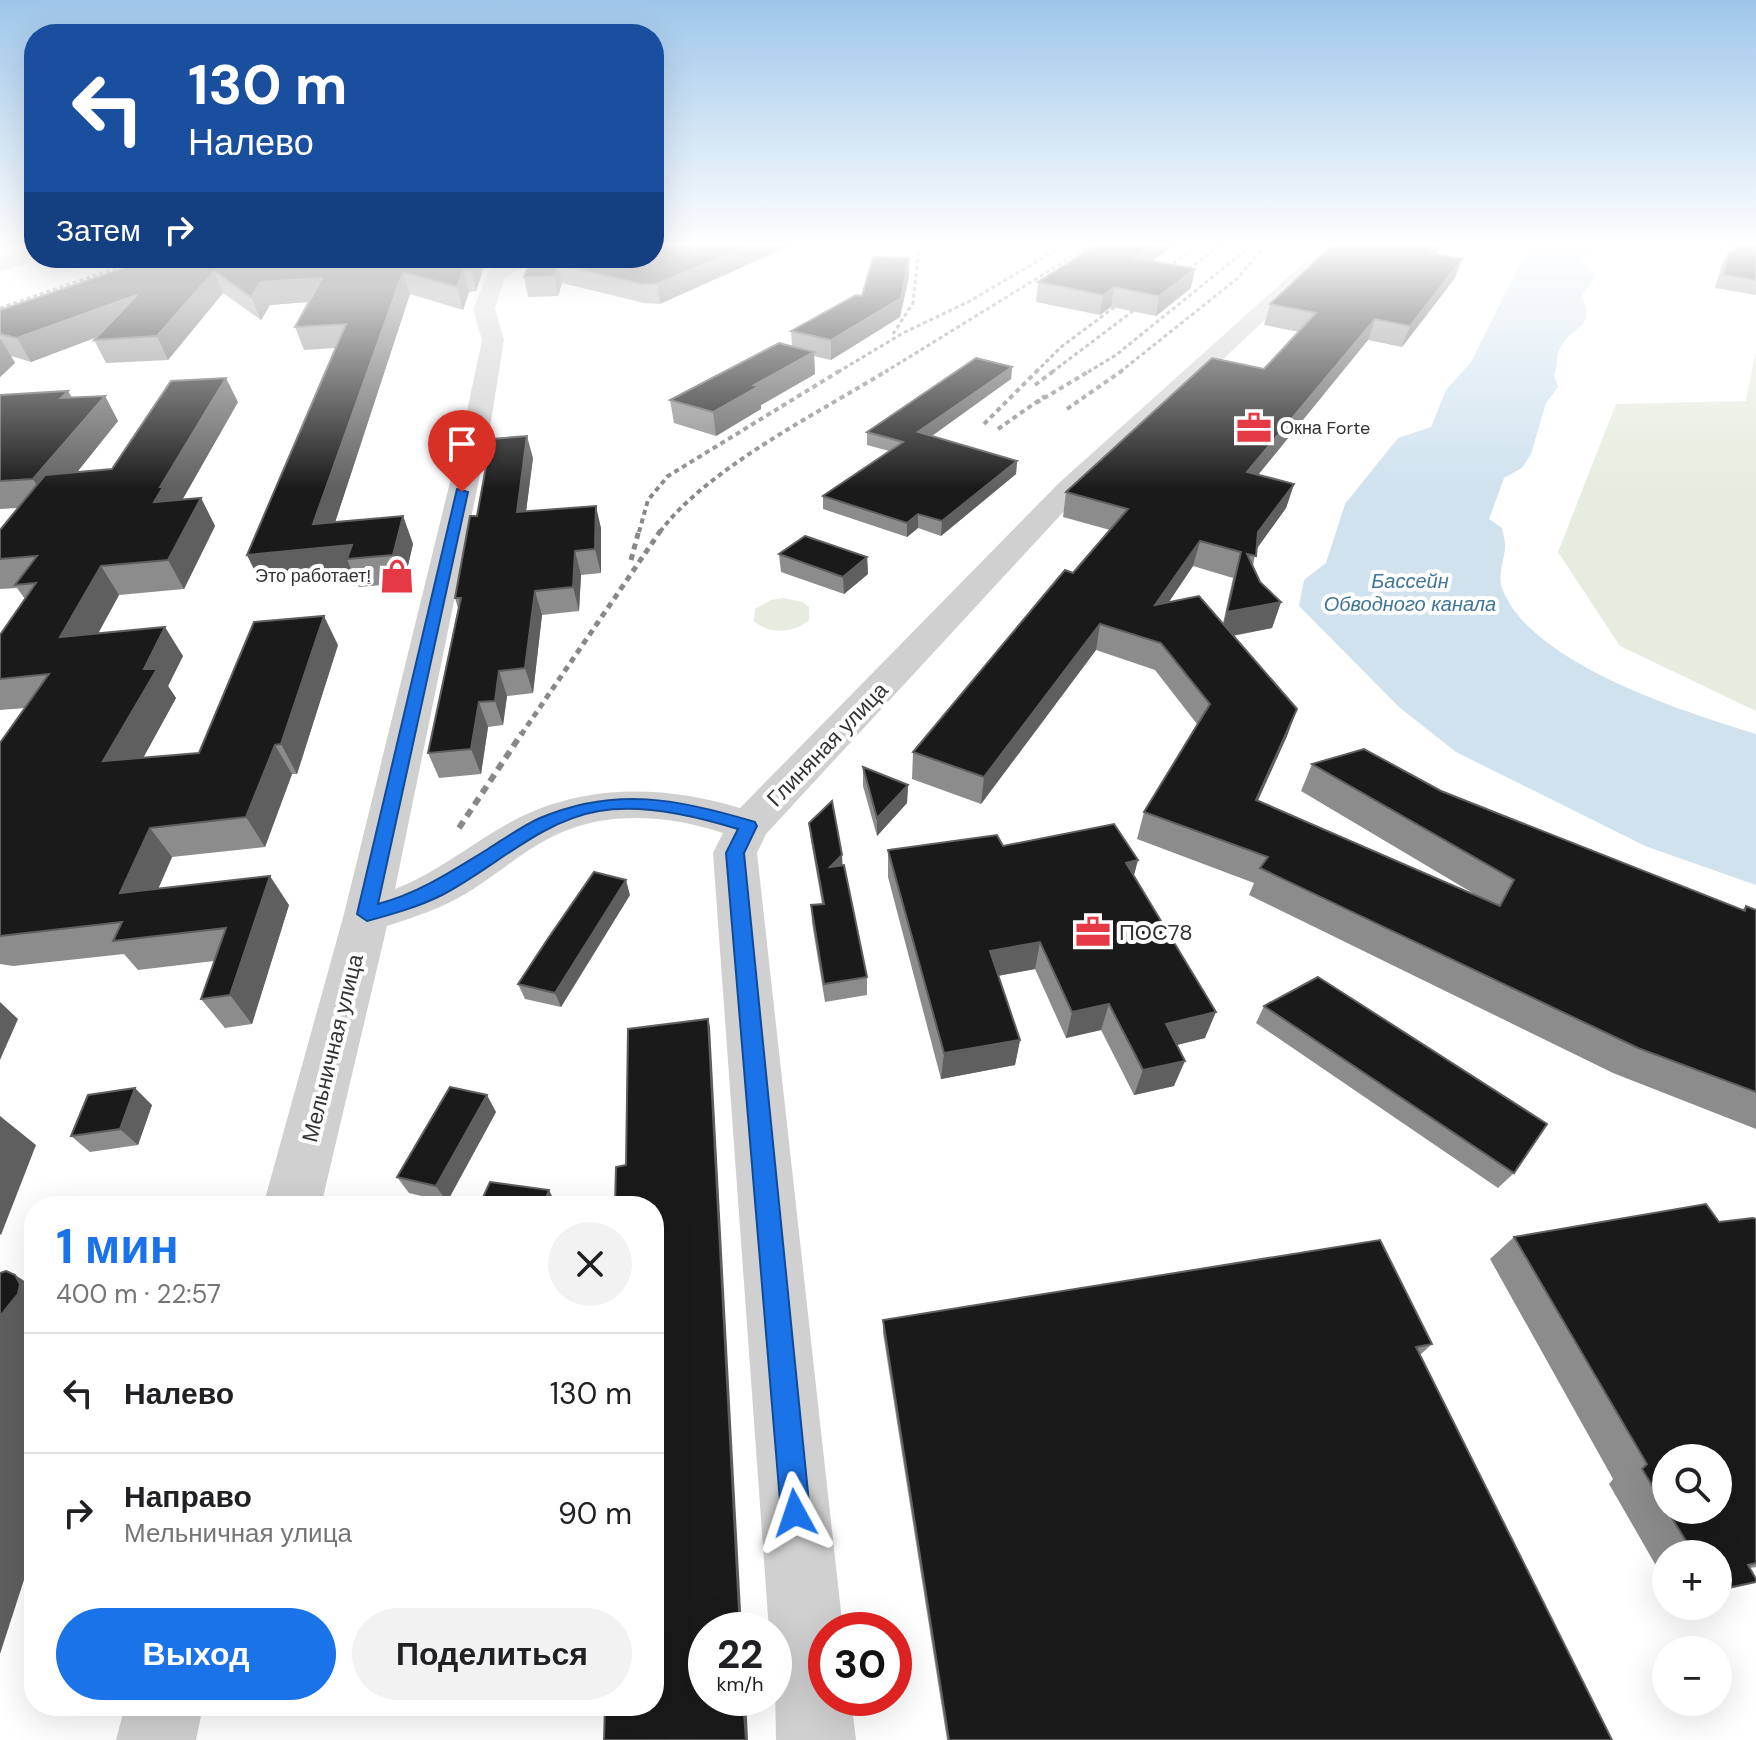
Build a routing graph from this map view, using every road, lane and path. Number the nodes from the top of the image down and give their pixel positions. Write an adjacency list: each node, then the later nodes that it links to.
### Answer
1 (489, 326): 4 (street, Мельничная улица)
2 (1248, 326): 3 (street, Глиняная улица)
3 (748, 826): 4 (street); 8 (street, Глиняная улица)
4 (367, 914): 5 (street, Мельничная улица)
5 (295, 1196)
6 (162, 1716): 7 (street)
7 (156, 1740)
8 (816, 1740)

